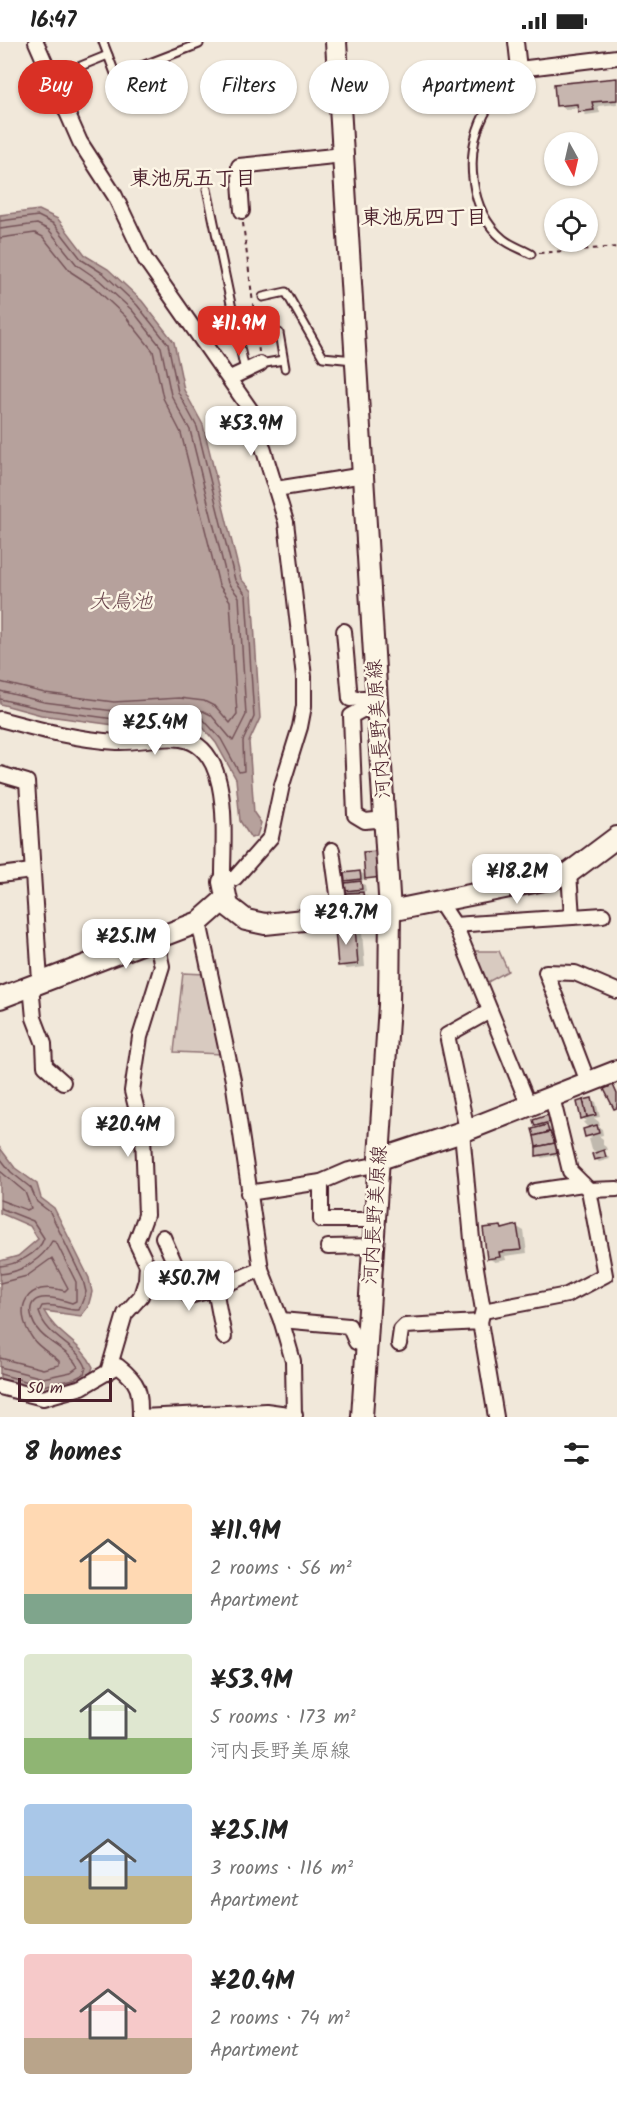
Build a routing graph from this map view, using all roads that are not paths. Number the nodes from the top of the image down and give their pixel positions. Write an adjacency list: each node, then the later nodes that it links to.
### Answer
1 (36, 42): 8 (street)
2 (103, 42): 6 (lane)
3 (336, 42): 14 (main road, 河内長野美原線)
4 (516, 42): 9 (street)
5 (199, 44): 6 (lane)
6 (108, 56): 10 (lane)
7 (617, 57): 11 (street)
8 (44, 60)
9 (518, 60)
10 (93, 62)
11 (536, 67)
12 (67, 114): 23 (street)
13 (485, 114): 17 (lane)
14 (343, 155): 16 (street); 20 (main road, 河内長野美原線)
15 (207, 189): 22 (lane)
16 (242, 212)
17 (531, 254)
18 (263, 297): 20 (lane)
19 (279, 333): 21 (lane)
20 (357, 361): 24 (main road, 河内長野美原線)
21 (260, 364): 22 (street)
22 (245, 371): 23 (street)
23 (230, 378): 25 (street)
24 (364, 475): 25 (street); 27 (main road, 河内長野美原線)
25 (276, 489): 36 (street)
26 (344, 631): 27 (street)
27 (378, 703): 30 (main road, 河内長野美原線); 30 (street)
28 (0, 719): 36 (street)
29 (0, 774): 33 (street)
30 (386, 819): 38 (main road, 河内長野美原線)
31 (617, 837): 34 (main road)
32 (332, 850): 40 (street)
33 (32, 872): 35 (street); 45 (street)
34 (569, 873): 37 (main road); 41 (street)
35 (0, 875)
36 (224, 890): 40 (main road); 42 (main road)
37 (440, 901): 38 (main road); 43 (street)
38 (390, 911): 40 (main road); 55 (main road, 河内長野美原線)
39 (603, 915): 41 (street)
40 (341, 916)
41 (572, 917): 43 (street)
42 (199, 922): 44 (main road); 60 (street)
43 (454, 925): 48 (street)
44 (156, 939): 45 (main road); 72 (street)
45 (36, 983): 47 (main road); 50 (street)
46 (617, 991): 51 (street)
47 (0, 998)
48 (490, 1011): 53 (street); 54 (street)
49 (616, 1075): 51 (main road)
50 (63, 1082)
51 (588, 1082): 52 (main road)
52 (552, 1097): 53 (main road); 57 (street)
53 (529, 1106): 54 (main road)
54 (465, 1130): 55 (main road); 67 (street)
55 (380, 1162): 56 (street); 61 (main road, 河内長野美原線)
56 (321, 1182): 60 (street); 61 (street)
57 (586, 1187): 58 (street); 59 (street); 67 (street)
58 (617, 1189)
59 (535, 1191)
60 (248, 1192): 65 (street)
61 (376, 1220): 63 (main road, 河内長野美原線)
62 (163, 1237): 66 (street)
63 (374, 1246): 64 (street); 71 (main road, 河内長野美原線)
64 (328, 1247)
65 (261, 1269): 66 (street); 68 (street)
66 (215, 1289): 69 (street)
67 (482, 1317): 70 (street); 77 (street)
68 (281, 1320): 71 (street); 74 (street)
69 (224, 1337)
70 (399, 1344)
71 (368, 1346): 76 (main road, 河内長野美原線)
72 (108, 1372): 73 (street); 75 (street)
73 (0, 1387)
74 (295, 1416): 75 (street)
75 (141, 1417)
76 (362, 1417)
77 (496, 1417)

